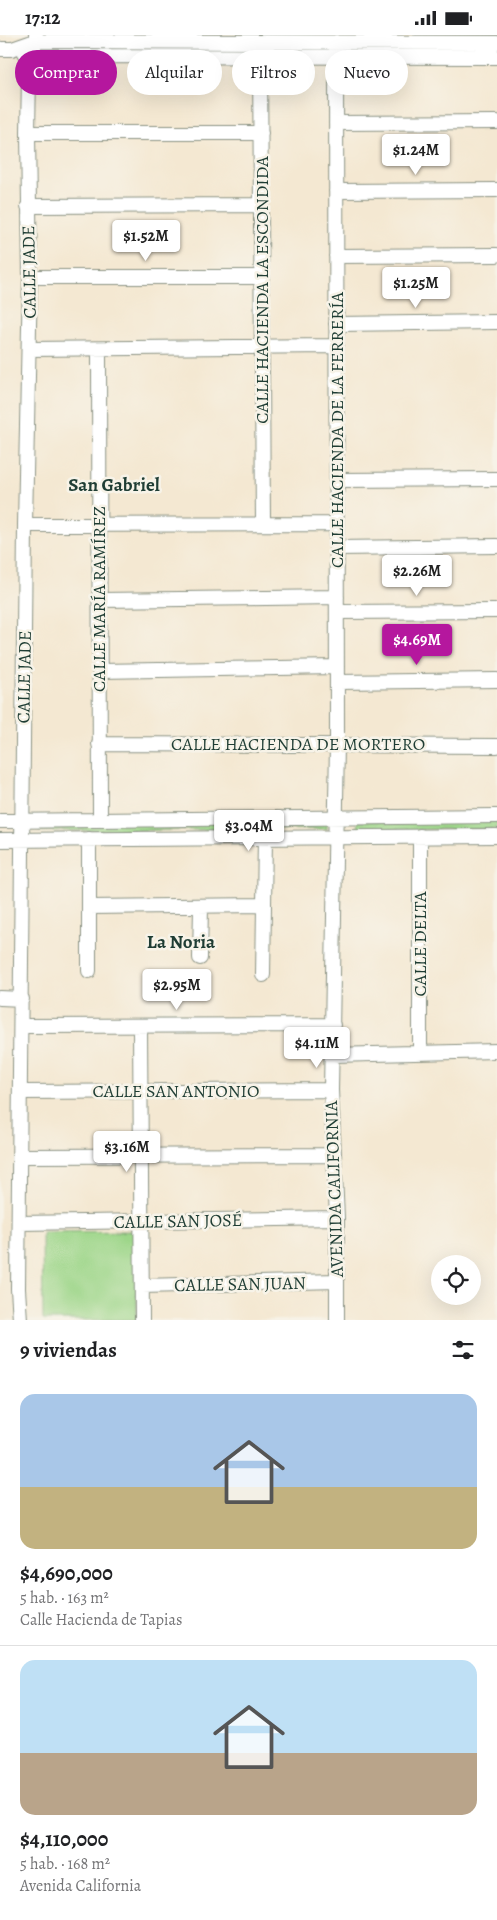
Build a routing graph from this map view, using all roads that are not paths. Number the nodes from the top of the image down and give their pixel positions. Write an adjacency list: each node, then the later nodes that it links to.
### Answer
1 (36, 38): 2 (street); 9 (street)
2 (100, 38): 3 (street)
3 (167, 38): 4 (street)
4 (235, 39): 5 (street)
5 (299, 39): 10 (street)
6 (363, 39): 7 (street); 10 (street)
7 (425, 39): 8 (street)
8 (492, 40)
9 (6, 49)
10 (336, 49): 11 (street); 14 (street); 18 (street, CALLE HACIENDA DE LA FERRERÍA)
11 (315, 51)
12 (117, 56): 13 (street)
13 (232, 56)
14 (497, 57)
15 (29, 95): 19 (street, CALLE JADE)
16 (261, 95): 20 (street, CALLE HACIENDA LA ESCONDIDA)
17 (497, 122): 18 (street)
18 (336, 123): 22 (street, CALLE HACIENDA DE LA FERRERÍA)
19 (28, 133): 20 (street); 24 (street, CALLE JADE)
20 (261, 133): 23 (street, CALLE HACIENDA LA ESCONDIDA)
21 (497, 190): 22 (street)
22 (336, 191): 26 (street, CALLE HACIENDA DE LA FERRERÍA)
23 (262, 205): 24 (street); 28 (street, CALLE HACIENDA LA ESCONDIDA)
24 (28, 206): 27 (street, CALLE JADE)
25 (497, 255): 26 (street)
26 (336, 256): 30 (street, CALLE HACIENDA DE LA FERRERÍA)
27 (30, 277): 28 (street); 33 (street, CALLE JADE)
28 (262, 277): 32 (street, CALLE HACIENDA LA ESCONDIDA)
29 (497, 322): 30 (street)
30 (336, 324): 31 (street, CALLE HACIENDA DE LA FERRERÍA)
31 (336, 346): 32 (street); 36 (street, CALLE HACIENDA DE LA FERRERÍA)
32 (262, 347): 34 (street); 37 (street, CALLE HACIENDA LA ESCONDIDA)
33 (29, 349): 34 (street); 39 (street, CALLE JADE)
34 (99, 349): 40 (street, CALLE MARÍA RAMÍREZ)
35 (497, 479): 36 (street)
36 (337, 480): 38 (street, CALLE HACIENDA DE LA FERRERÍA)
37 (263, 524): 38 (street); 40 (street)
38 (337, 524): 42 (street, CALLE HACIENDA DE LA FERRERÍA)
39 (25, 525): 40 (street); 57 (street, CALLE JADE)
40 (100, 525): 44 (street, CALLE MARÍA RAMÍREZ)
41 (497, 546): 42 (street)
42 (337, 548): 43 (street, CALLE HACIENDA DE LA FERRERÍA)
43 (337, 597): 44 (street); 46 (street, CALLE HACIENDA DE LA FERRERÍA)
44 (100, 600): 48 (street, CALLE MARÍA RAMÍREZ)
45 (497, 611): 46 (street)
46 (337, 612): 47 (street, CALLE HACIENDA DE LA FERRERÍA)
47 (337, 667): 48 (street); 50 (street, CALLE HACIENDA DE LA FERRERÍA)
48 (100, 671): 51 (street, CALLE MARÍA RAMÍREZ)
49 (497, 680): 50 (street)
50 (338, 681): 52 (street, CALLE HACIENDA DE LA FERRERÍA)
51 (99, 744): 52 (street, CALLE HACIENDA DE MORTERO); 56 (street, CALLE MARÍA RAMÍREZ)
52 (337, 744): 53 (street, CALLE HACIENDA DE MORTERO); 55 (street, CALLE HACIENDA DE LA FERRERÍA)
53 (497, 746)
54 (497, 816): 55 (street)
55 (336, 818): 56 (street); 62 (street, AVENIDA CALIFORNIA)
56 (100, 819): 57 (street)
57 (22, 820): 58 (street); 65 (street, CALLE JADE)
58 (0, 821)
59 (420, 836): 60 (street); 62 (street); 78 (street, CALLE DELTA)
60 (497, 836)
61 (265, 837): 62 (street); 63 (street); 66 (street)
62 (336, 837): 74 (street, AVENIDA CALIFORNIA)
63 (89, 839): 65 (street); 67 (street)
64 (0, 840): 65 (street)
65 (23, 840): 73 (street, CALLE JADE)
66 (264, 905): 68 (street); 71 (street)
67 (89, 907): 68 (street); 70 (street)
68 (201, 907): 69 (street)
69 (200, 958)
70 (89, 971)
71 (263, 975)
72 (0, 998): 73 (street)
73 (22, 999): 75 (street, CALLE JADE)
74 (333, 1025): 76 (street); 79 (street, AVENIDA CALIFORNIA)
75 (22, 1026): 76 (street); 82 (street, CALLE JADE)
76 (140, 1026): 81 (street)
77 (497, 1051): 78 (street)
78 (420, 1053): 79 (street)
79 (332, 1055): 80 (street, AVENIDA CALIFORNIA)
80 (331, 1090): 81 (street, CALLE SAN ANTONIO); 83 (street, AVENIDA CALIFORNIA)
81 (141, 1091): 82 (street, CALLE SAN ANTONIO); 85 (street)
82 (21, 1092): 84 (street, CALLE JADE)
83 (333, 1155): 85 (street); 86 (street, AVENIDA CALIFORNIA)
84 (19, 1156): 85 (street); 88 (street, CALLE JADE)
85 (142, 1156): 87 (street)
86 (337, 1219): 87 (street, CALLE SAN JOSÉ); 89 (street, AVENIDA CALIFORNIA)
87 (142, 1221): 88 (street, CALLE SAN JOSÉ); 90 (street)
88 (19, 1223): 91 (street, CALLE JADE)
89 (337, 1281): 90 (street, CALLE SAN JUAN); 93 (street, AVENIDA CALIFORNIA)
90 (142, 1286): 92 (street)
91 (20, 1320)
92 (142, 1320)
93 (338, 1320)

